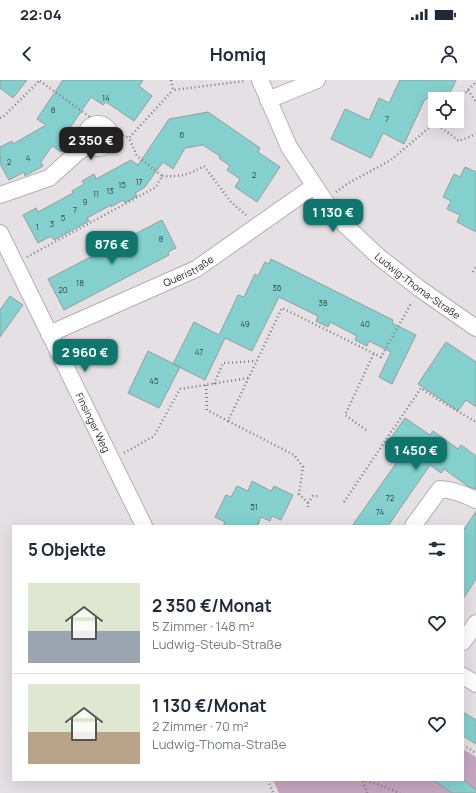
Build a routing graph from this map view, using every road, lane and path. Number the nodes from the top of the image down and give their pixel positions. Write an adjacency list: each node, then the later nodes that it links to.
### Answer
1 (171, 80): 7 (path)
2 (251, 80): 7 (path)
3 (260, 80): 10 (street, Ludwig-Thoma-Straße)
4 (316, 80): 10 (street)
5 (40, 81): 12 (path); 13 (path)
6 (476, 82): 8 (path)
7 (173, 90): 17 (path)
8 (468, 90): 9 (path); 11 (path)
9 (464, 94)
10 (268, 100): 19 (street, Ludwig-Thoma-Straße)
11 (476, 102)
12 (0, 118)
13 (104, 127): 17 (path); 20 (street)
14 (429, 128): 21 (path)
15 (443, 128): 16 (path)
16 (476, 134)
17 (129, 138): 18 (path)
18 (162, 176): 22 (path); 24 (path)
19 (314, 186): 21 (street, Ludwig-Thoma-Straße); 22 (street, Queristraße)
20 (0, 195)
21 (324, 200): 27 (street, Ludwig-Thoma-Straße)
22 (258, 225): 29 (street, Queristraße)
23 (0, 233): 24 (street, Finsinger Weg)
24 (15, 264): 29 (street, Finsinger Weg)
25 (476, 266): 26 (path)
26 (473, 272)
27 (420, 289): 28 (street, Ludwig-Thoma-Straße); 30 (path)
28 (476, 328)
29 (50, 334): 38 (street, Finsinger Weg)
30 (374, 353): 31 (path); 37 (path)
31 (257, 361): 32 (path); 33 (path)
32 (248, 378): 33 (path); 35 (path)
33 (214, 384): 34 (path)
34 (206, 385): 35 (path); 38 (path)
35 (228, 421): 42 (path)
36 (476, 422): 41 (path)
37 (366, 430)
38 (111, 458): 44 (street, Finsinger Weg)
39 (320, 496): 42 (path)
40 (476, 500): 45 (street)
41 (344, 502)
42 (308, 503): 43 (path)
43 (308, 507)
44 (144, 525)
45 (414, 525)
46 (476, 623): 47 (street)
47 (464, 641)
48 (464, 677): 49 (street)
49 (476, 684)
50 (464, 746): 51 (path)
51 (476, 753)
52 (268, 781): 55 (path)
53 (362, 781): 56 (path)
54 (366, 781): 57 (path)
55 (274, 793)
56 (367, 793)
57 (400, 793)

